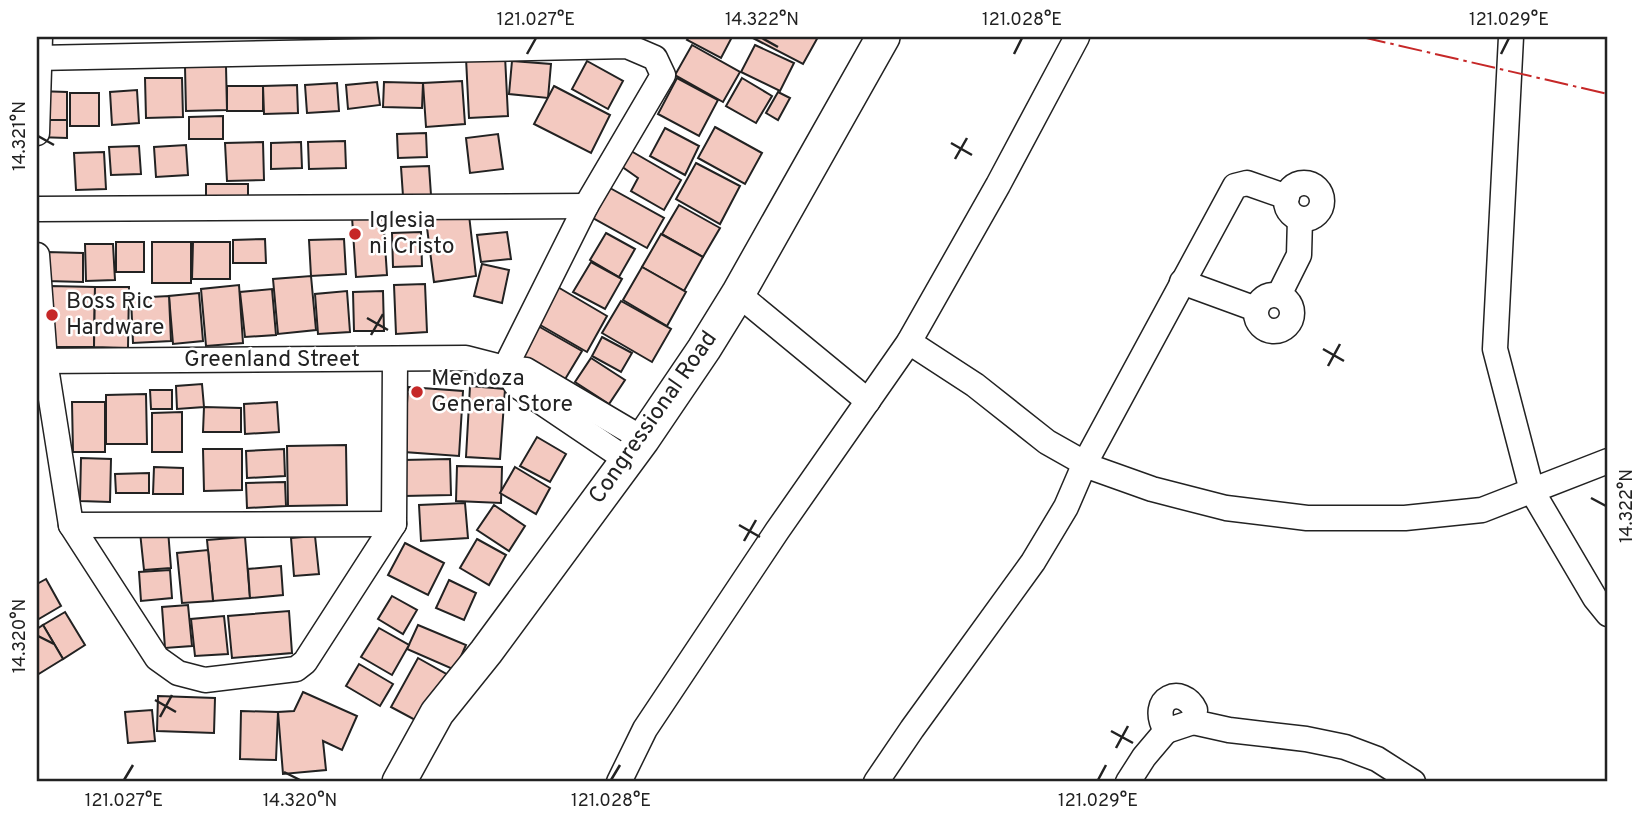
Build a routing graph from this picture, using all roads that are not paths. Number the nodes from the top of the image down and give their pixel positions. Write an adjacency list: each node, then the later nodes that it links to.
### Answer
1 (883, 37): 12 (main road, Congressional Road)
2 (1077, 37): 13 (street)
3 (1511, 37): 21 (street)
4 (39, 51): 5 (street); 7 (street)
5 (37, 134)
6 (1287, 197): 9 (street); 9 (street); 11 (street)
7 (586, 206): 8 (street); 16 (street)
8 (37, 209)
9 (1300, 219): 11 (street)
10 (37, 255): 15 (street)
11 (1182, 282): 20 (street)
12 (738, 294): 17 (street); 18 (main road, Congressional Road)
13 (909, 342): 17 (street); 20 (street)
14 (395, 360): 15 (street, Greenland Street); 16 (street, Greenland Street); 22 (street)
15 (41, 361): 23 (street)
16 (505, 368): 18 (street)
17 (868, 401): 26 (street)
18 (635, 449): 25 (main road, Congressional Road)
19 (1608, 461): 21 (street)
20 (1085, 463): 21 (street); 27 (street)
21 (1532, 491): 24 (street)
22 (394, 524): 23 (street); 23 (street)
23 (71, 525)
24 (1608, 614)
25 (399, 782)
26 (619, 782)
27 (876, 782)
28 (1128, 782): 29 (street)
29 (1413, 782)

